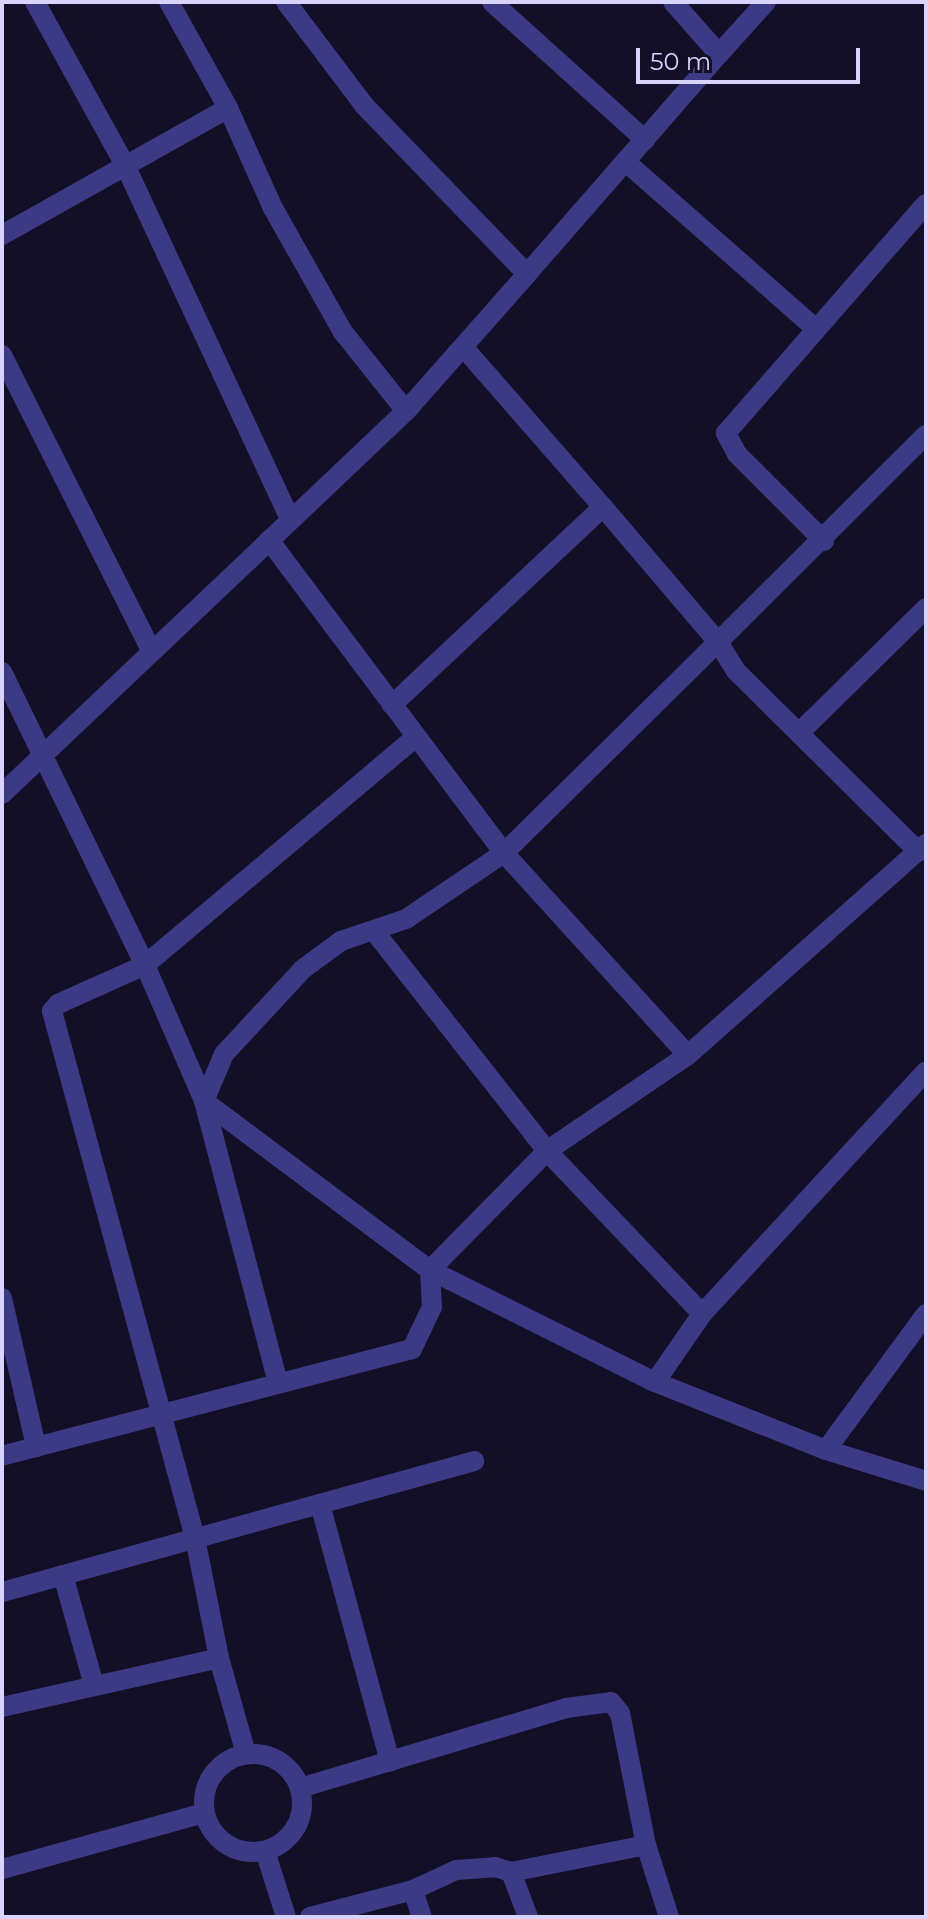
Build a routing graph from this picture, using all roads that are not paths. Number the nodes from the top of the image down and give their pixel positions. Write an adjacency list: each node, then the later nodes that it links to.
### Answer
1 (35, 2): 11 (street)
2 (169, 2): 8 (street)
3 (286, 2): 14 (street)
4 (492, 2): 9 (street)
5 (673, 2): 7 (street)
6 (766, 2): 7 (street)
7 (719, 54): 9 (street)
8 (228, 108): 11 (street); 18 (street)
9 (645, 140): 10 (street)
10 (626, 162): 14 (street); 15 (street)
11 (125, 165): 13 (street); 21 (street)
12 (926, 204): 15 (street)
13 (2, 235)
14 (527, 274): 16 (street)
15 (816, 329): 23 (street)
16 (465, 349): 18 (street); 20 (street)
17 (2, 355): 26 (street)
18 (406, 411): 21 (street)
19 (926, 435): 23 (street)
20 (603, 507): 25 (street); 28 (street)
21 (290, 519): 22 (street)
22 (269, 540): 26 (street); 28 (street)
23 (824, 541): 25 (street)
24 (926, 608): 29 (street)
25 (718, 642): 29 (street); 34 (street)
26 (151, 650): 31 (street)
27 (2, 672): 31 (street)
28 (392, 705): 30 (street)
29 (800, 732): 33 (street)
30 (416, 737): 34 (street); 36 (street)
31 (43, 753): 32 (street); 36 (street)
32 (2, 794)
33 (923, 848): 37 (street)
34 (504, 853): 35 (street); 37 (street)
35 (374, 931): 39 (street); 40 (street)
36 (145, 965): 39 (street); 48 (street)
37 (688, 1055): 40 (street)
38 (926, 1071): 43 (street)
39 (204, 1101): 41 (street); 47 (street)
40 (547, 1151): 41 (street); 43 (street)
41 (430, 1270): 46 (street); 47 (street)
42 (2, 1298): 45 (street)
43 (702, 1314): 46 (street)
44 (926, 1314): 50 (street)
45 (5, 1325): 49 (street)
46 (655, 1382): 50 (street)
47 (278, 1383): 48 (street)
48 (163, 1416): 49 (street); 55 (street)
49 (36, 1447): 51 (street)
50 (826, 1450): 53 (street)
51 (2, 1456)
52 (474, 1461): 54 (street)
53 (926, 1481)
54 (320, 1504): 55 (street); 62 (street)
55 (195, 1538): 56 (street); 58 (street)
56 (63, 1575): 57 (street); 59 (street)
57 (2, 1592)
58 (219, 1658): 59 (street); 61 (street)
59 (94, 1685): 60 (street)
60 (2, 1707)
61 (246, 1754): 63 (street); 64 (street)
62 (390, 1762): 63 (street); 65 (street)
63 (300, 1788): 66 (street)
64 (204, 1813): 66 (street); 67 (street)
65 (646, 1845): 68 (street); 74 (street)
66 (265, 1851): 70 (street)
67 (2, 1869)
68 (511, 1872): 69 (street); 73 (street)
69 (413, 1890): 71 (street); 72 (street)
70 (286, 1917)
71 (310, 1917)
72 (422, 1917)
73 (528, 1917)
74 (669, 1917)

